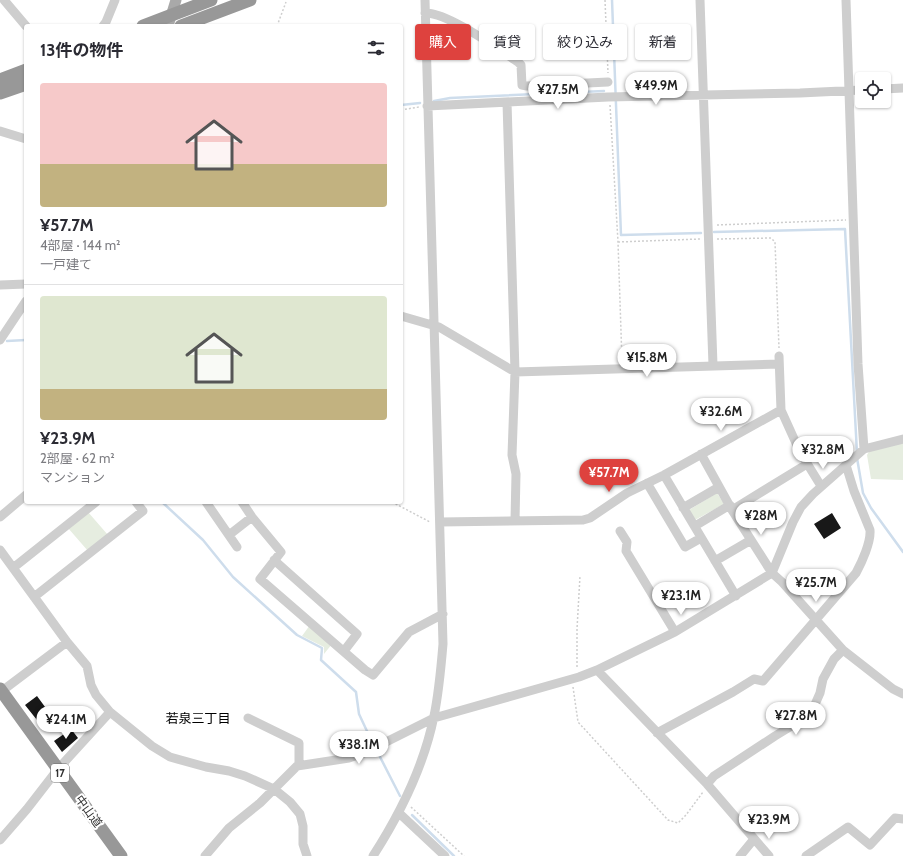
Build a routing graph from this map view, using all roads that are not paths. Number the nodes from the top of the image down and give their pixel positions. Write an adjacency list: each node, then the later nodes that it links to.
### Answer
1 (4, 0): 11 (street)
2 (115, 0): 12 (street)
3 (176, 0): 10 (main road)
4 (211, 0): 10 (highway)
5 (250, 0): 14 (highway)
6 (422, 0): 9 (street)
7 (700, 0): 24 (street)
8 (846, 0): 21 (street)
9 (425, 13): 17 (street); 26 (street)
10 (170, 20): 13 (highway)
11 (24, 24)
12 (104, 24)
13 (152, 24)
14 (186, 24)
15 (24, 71): 16 (highway)
16 (0, 80)
17 (608, 82)
18 (24, 85): 23 (highway)
19 (903, 88): 20 (street)
20 (891, 89)
21 (849, 90): 22 (street); 24 (street); 39 (street)
22 (855, 90)
23 (0, 93)
24 (703, 94): 25 (street); 35 (street)
25 (507, 102): 26 (street); 36 (street)
26 (427, 106): 33 (street)
27 (0, 131): 28 (street)
28 (24, 138)
29 (24, 284): 30 (street)
30 (0, 285)
31 (24, 304): 34 (street)
32 (403, 317): 33 (street)
33 (434, 326): 36 (street); 57 (street)
34 (0, 340)
35 (713, 365): 36 (street); 37 (street)
36 (515, 372): 56 (street)
37 (781, 410): 40 (street); 41 (street)
38 (903, 439): 39 (street)
39 (864, 449): 42 (street)
40 (700, 454): 43 (street); 46 (street)
41 (807, 464): 45 (street); 52 (street)
42 (846, 465): 45 (street); 72 (street)
43 (664, 475): 44 (street); 53 (street)
44 (646, 483): 56 (street); 61 (street)
45 (821, 486): 68 (street)
46 (719, 487): 52 (street); 53 (street)
47 (24, 497): 54 (street)
48 (93, 504): 67 (street)
49 (138, 504): 70 (street)
50 (207, 504): 60 (street)
51 (243, 504): 55 (street)
52 (731, 507): 58 (street); 62 (street)
53 (683, 508): 58 (street)
54 (0, 517)
55 (252, 517): 60 (street); 65 (street)
56 (515, 521): 57 (street)
57 (440, 522): 71 (street)
58 (694, 526): 61 (street)
59 (620, 531): 73 (street)
60 (229, 535): 63 (street)
61 (701, 538): 66 (street)
62 (751, 540): 66 (street); 68 (street)
63 (238, 547)
64 (0, 550): 67 (street)
65 (274, 560): 76 (street); 76 (street)
66 (715, 561): 69 (street)
67 (13, 568): 70 (street)
68 (772, 573): 69 (street); 72 (street)
69 (736, 596): 73 (street)
70 (34, 597): 74 (street)
71 (443, 614): 76 (street); 82 (street)
72 (816, 619): 75 (street); 83 (street)
73 (675, 632): 77 (street)
74 (67, 642): 78 (street); 80 (street)
75 (843, 650): 79 (street); 86 (street)
76 (344, 651)
77 (597, 670): 82 (street); 83 (street)
78 (1, 690): 85 (highway, 中山道 / 17)
79 (903, 694)
80 (110, 712): 85 (street); 87 (street)
81 (248, 718): 84 (street)
82 (434, 718): 84 (street); 88 (street)
83 (657, 733): 86 (street)
84 (299, 765): 87 (street)
85 (58, 769): 91 (street); 92 (highway, 中山道 / 17)
86 (708, 785): 90 (street)
87 (274, 790): 93 (street); 94 (street)
88 (399, 813): 95 (street); 96 (street)
89 (903, 819): 99 (street)
90 (754, 839): 97 (street); 98 (street)
91 (0, 840)
92 (121, 856)
93 (205, 856)
94 (307, 856)
95 (373, 856)
96 (445, 856)
97 (740, 856)
98 (769, 856)
99 (806, 856)

